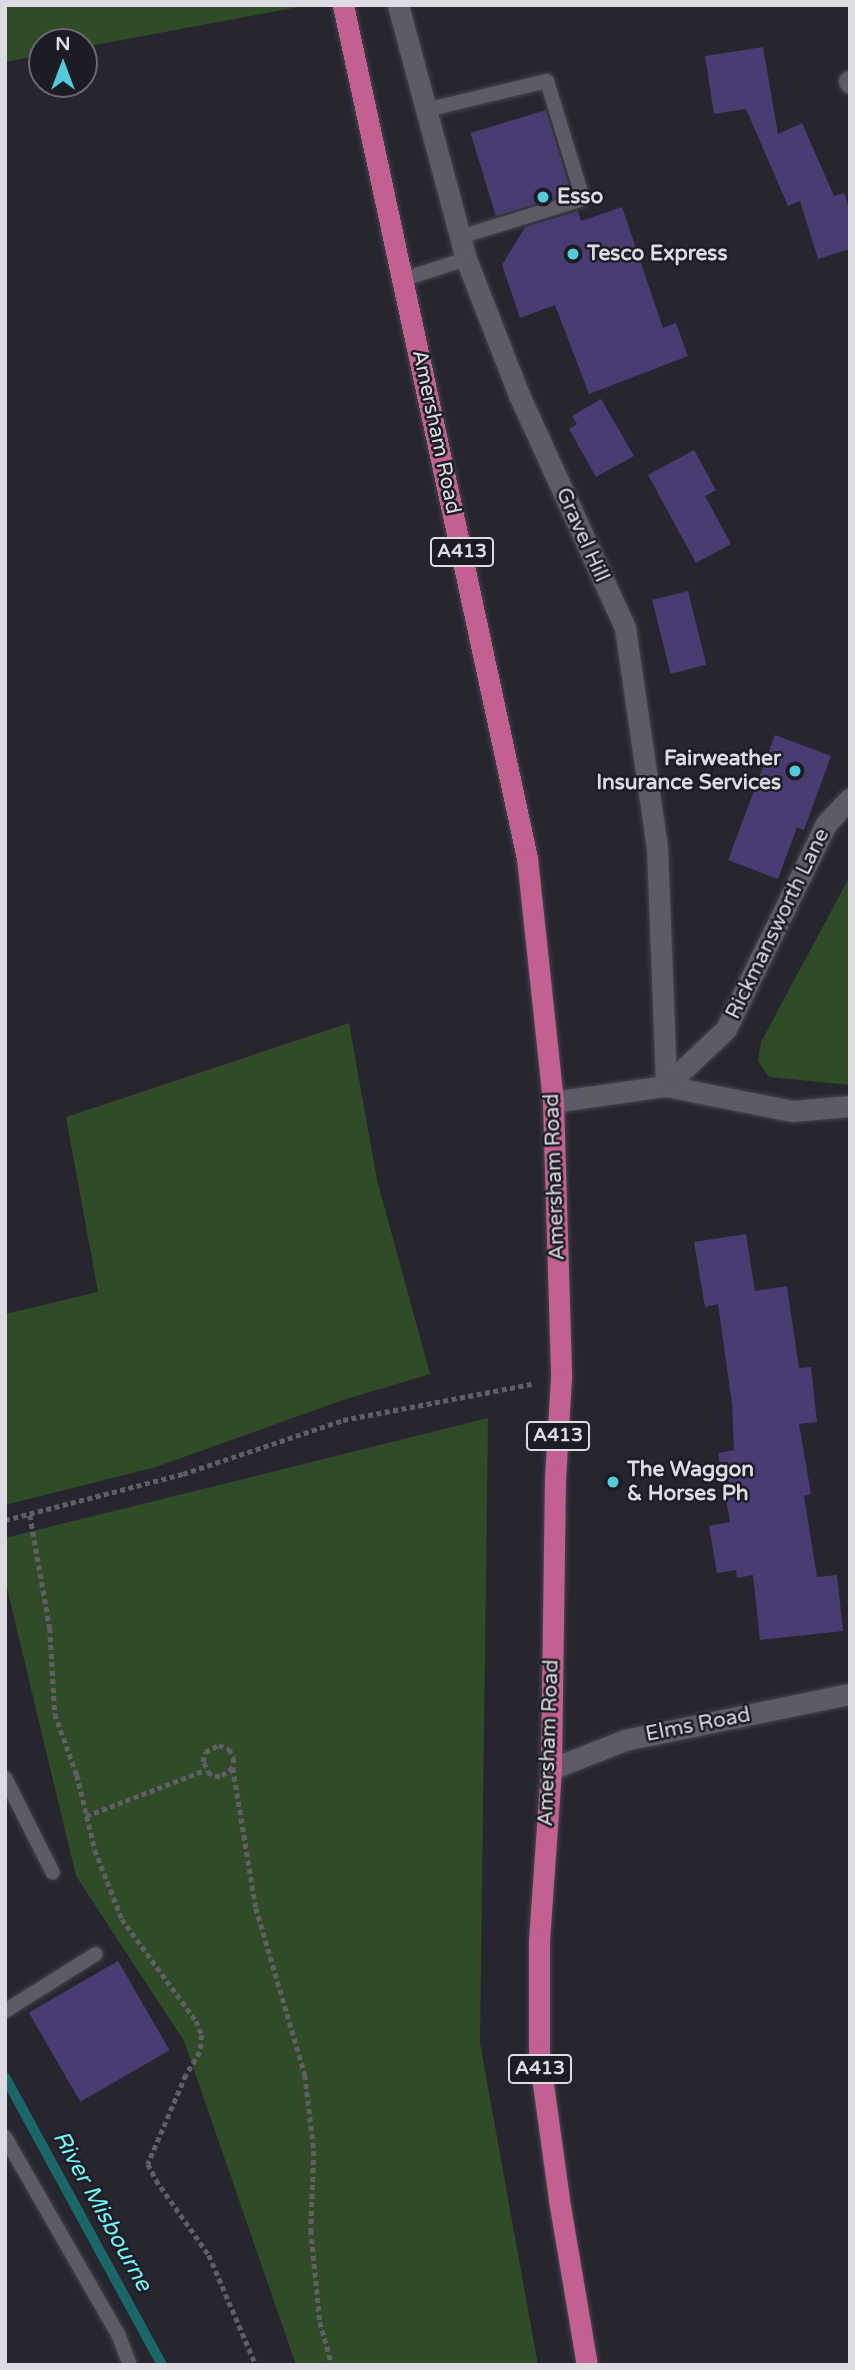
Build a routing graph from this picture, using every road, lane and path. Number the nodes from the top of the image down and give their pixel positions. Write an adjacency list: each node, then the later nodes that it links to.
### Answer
1 (344, 5): 6 (highway, Amersham Road / A413)
2 (398, 5): 3 (street, Gravel Hill)
3 (426, 110): 4 (street, Gravel Hill); 4 (lane)
4 (460, 237): 5 (street, Gravel Hill)
5 (466, 259): 6 (lane); 8 (street, Gravel Hill)
6 (404, 279): 9 (highway, Amersham Road / A413)
7 (850, 798): 8 (street, Rickmansworth Lane)
8 (666, 1086): 9 (street); 10 (street)
9 (553, 1102): 11 (highway, Amersham Road / A413)
10 (850, 1107)
11 (561, 1378): 12 (path); 16 (highway, Amersham Road / A413)
12 (30, 1514): 13 (path); 19 (path)
13 (5, 1520)
14 (850, 1694): 16 (street, Elms Road)
15 (233, 1768): 17 (path); 17 (path); 26 (path)
16 (551, 1769): 27 (highway, Amersham Road / A413)
17 (205, 1770): 19 (path)
18 (5, 1778): 20 (lane)
19 (86, 1816): 25 (path)
20 (52, 1873)
21 (96, 1954): 22 (lane)
22 (5, 2011)
23 (5, 2137): 24 (lane)
24 (130, 2365)
25 (256, 2365)
26 (332, 2365)
27 (587, 2365)

